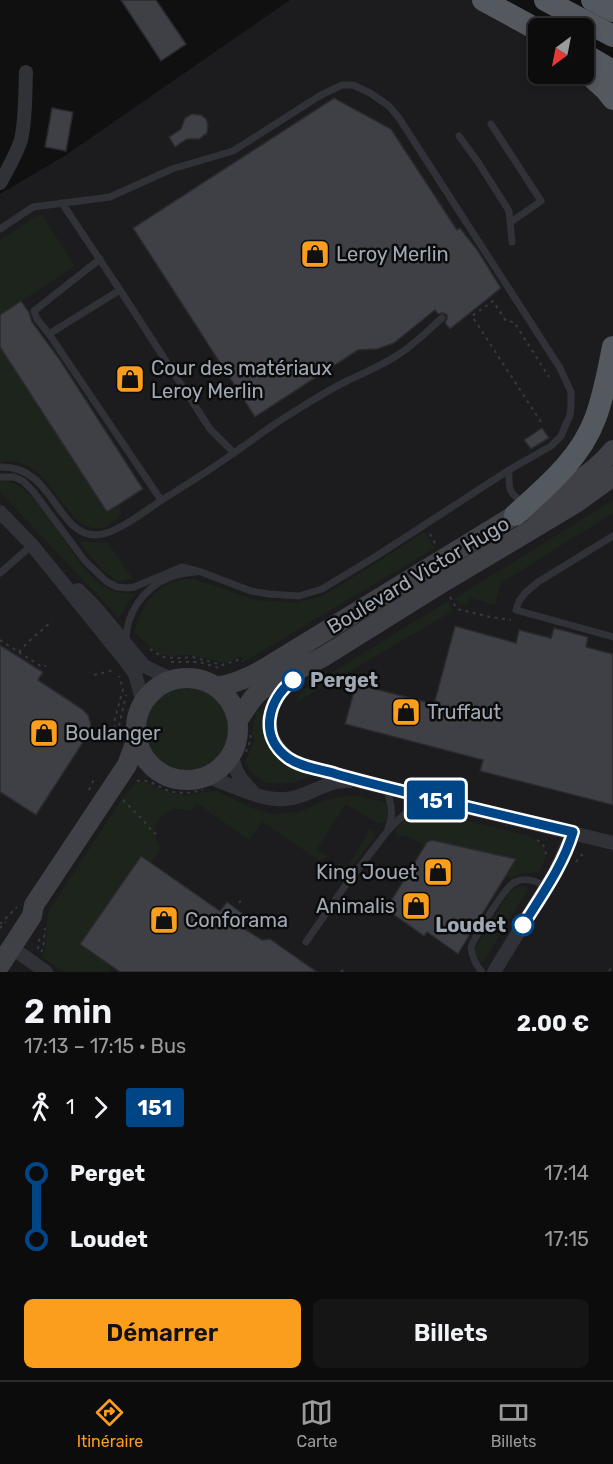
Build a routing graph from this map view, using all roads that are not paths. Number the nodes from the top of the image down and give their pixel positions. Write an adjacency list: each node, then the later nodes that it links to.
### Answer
1 (483, 0): 5 (highway)
2 (545, 0): 6 (highway)
3 (592, 0): 4 (highway)
4 (613, 11)
5 (528, 25)
6 (613, 36)
7 (594, 60): 8 (highway)
8 (613, 70)
9 (26, 72): 14 (street)
10 (594, 79): 11 (highway)
11 (613, 99)
12 (491, 123): 16 (lane)
13 (459, 136): 16 (lane)
14 (0, 183)
15 (62, 203): 17 (lane); 19 (lane); 27 (lane)
16 (510, 222): 18 (lane)
17 (0, 229)
18 (512, 242)
19 (100, 259): 20 (lane); 22 (lane)
20 (120, 290): 22 (lane); 25 (lane)
21 (442, 318): 25 (lane)
22 (49, 334): 30 (lane)
23 (613, 347): 31 (highway)
24 (613, 450): 31 (main road, Boulevard Victor Hugo)
25 (234, 453): 30 (lane)
26 (0, 466): 30 (lane)
27 (509, 470): 31 (lane); 35 (lane)
28 (613, 476): 39 (main road, Boulevard Victor Hugo)
29 (0, 477): 35 (lane)
30 (161, 500)
31 (526, 508): 40 (main road, Boulevard Victor Hugo)
32 (0, 512): 34 (street)
33 (613, 536): 37 (lane)
34 (32, 545): 36 (lane); 38 (street); 42 (street)
35 (201, 572): 38 (lane)
36 (0, 573)
37 (613, 637)
38 (126, 643): 41 (street)
39 (323, 657): 43 (main road, Boulevard Victor Hugo); 48 (street)
40 (218, 678): 41 (main road); 43 (main road)
41 (173, 680): 42 (main road)
42 (143, 702): 44 (main road)
43 (238, 720): 45 (main road)
44 (129, 739): 46 (main road); 50 (main road)
45 (232, 755): 47 (main road); 51 (street)
46 (154, 769): 47 (main road); 50 (main road)
47 (208, 777): 51 (street)
48 (363, 782): 49 (street); 51 (street)
49 (387, 788): 52 (street); 54 (lane)
50 (110, 789): 58 (main road)
51 (254, 793)
52 (420, 796): 53 (street); 54 (lane)
53 (573, 832): 55 (street); 56 (street)
54 (386, 833): 57 (lane)
55 (613, 843)
56 (546, 887): 61 (lane); 62 (street)
57 (306, 942)
58 (6, 947): 59 (main road); 60 (street)
59 (0, 965)
60 (46, 972)
61 (482, 972)
62 (494, 972)

